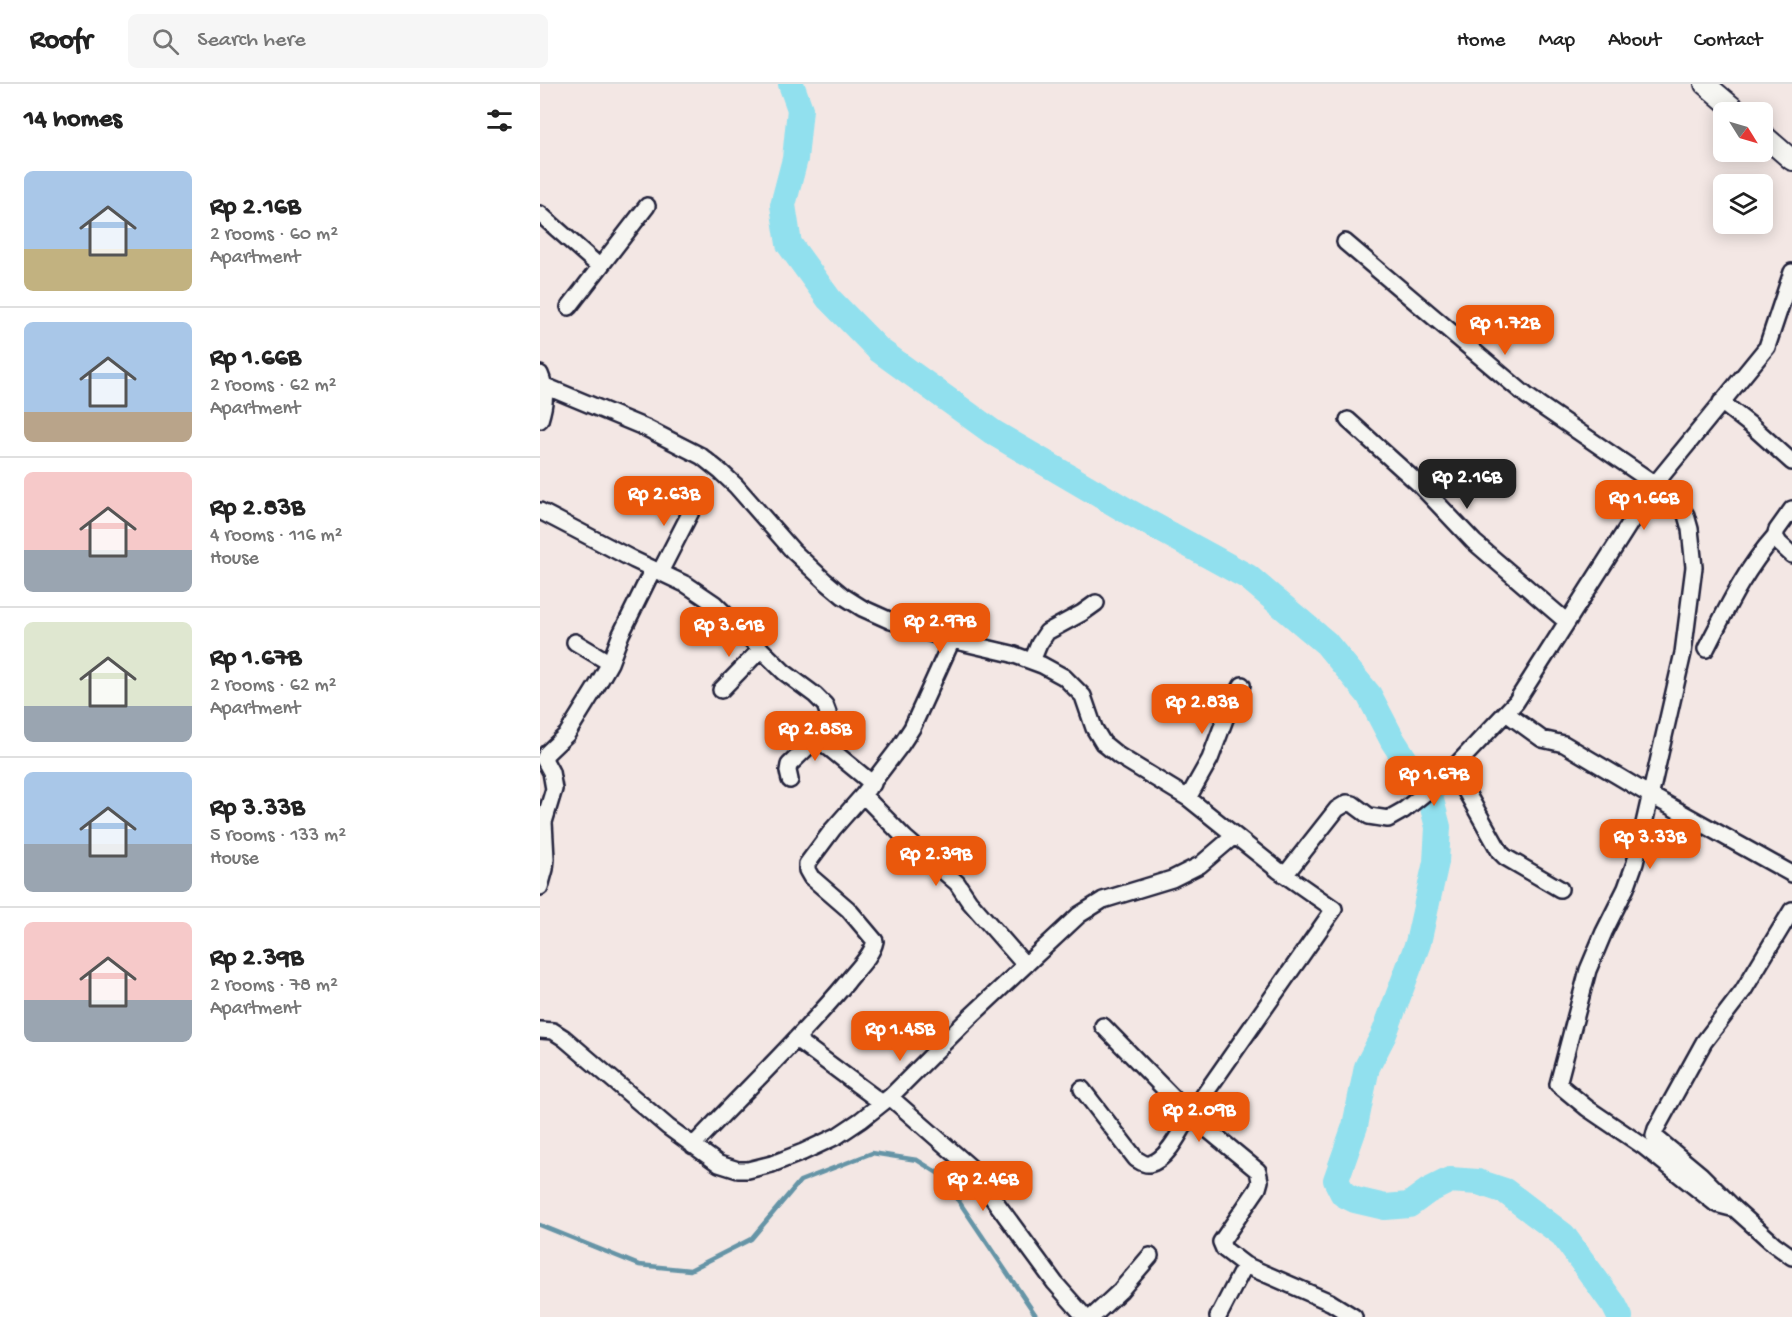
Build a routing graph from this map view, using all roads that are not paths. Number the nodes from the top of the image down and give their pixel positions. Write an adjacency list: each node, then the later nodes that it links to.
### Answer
1 (1705, 84): 2 (street)
2 (1726, 102)
3 (1773, 144): 4 (street)
4 (1792, 160)
5 (646, 206): 8 (street)
6 (540, 214): 8 (street)
7 (1345, 242): 16 (street)
8 (600, 267): 10 (street)
9 (1792, 272): 12 (street)
10 (569, 307)
11 (542, 380): 13 (street); 25 (street)
12 (1721, 402): 15 (street); 16 (street)
13 (540, 420)
14 (1348, 420): 24 (street)
15 (1792, 462)
16 (1655, 484): 24 (street); 38 (street)
17 (698, 498): 22 (street)
18 (1792, 509): 20 (street)
19 (540, 511): 22 (street)
20 (1775, 536): 21 (street); 28 (street)
21 (1792, 555)
22 (656, 570): 27 (street); 30 (street)
23 (1096, 603): 29 (street)
24 (1567, 622): 33 (street)
25 (952, 640): 29 (street); 37 (street)
26 (575, 642): 30 (street)
27 (761, 649): 32 (street); 34 (street)
28 (1706, 649)
29 (1032, 660): 39 (street)
30 (610, 663): 43 (street)
31 (1242, 685): 39 (street)
32 (721, 690)
33 (1506, 713): 35 (street); 38 (street)
34 (817, 738): 36 (street); 37 (street)
35 (1455, 767): 42 (street); 44 (street)
36 (790, 780)
37 (868, 789): 46 (street); 49 (street)
38 (1650, 795): 41 (street); 54 (street)
39 (1188, 798): 40 (street)
40 (1234, 836): 42 (street); 46 (street)
41 (1792, 874)
42 (1285, 875): 52 (street)
43 (540, 887)
44 (1560, 889)
45 (1790, 920): 54 (street)
46 (1025, 964): 51 (street)
47 (1103, 1026): 52 (street)
48 (541, 1027): 53 (street)
49 (796, 1039): 51 (street); 53 (street)
50 (1082, 1089): 52 (street)
51 (886, 1100): 53 (street); 58 (street)
52 (1190, 1115): 57 (street)
53 (693, 1146)
54 (1735, 1209): 56 (street)
55 (1150, 1256): 59 (street)
56 (1792, 1257)
57 (1245, 1265): 60 (street); 61 (street)
58 (1085, 1317)
59 (1092, 1317)
60 (1218, 1317)
61 (1354, 1317)

